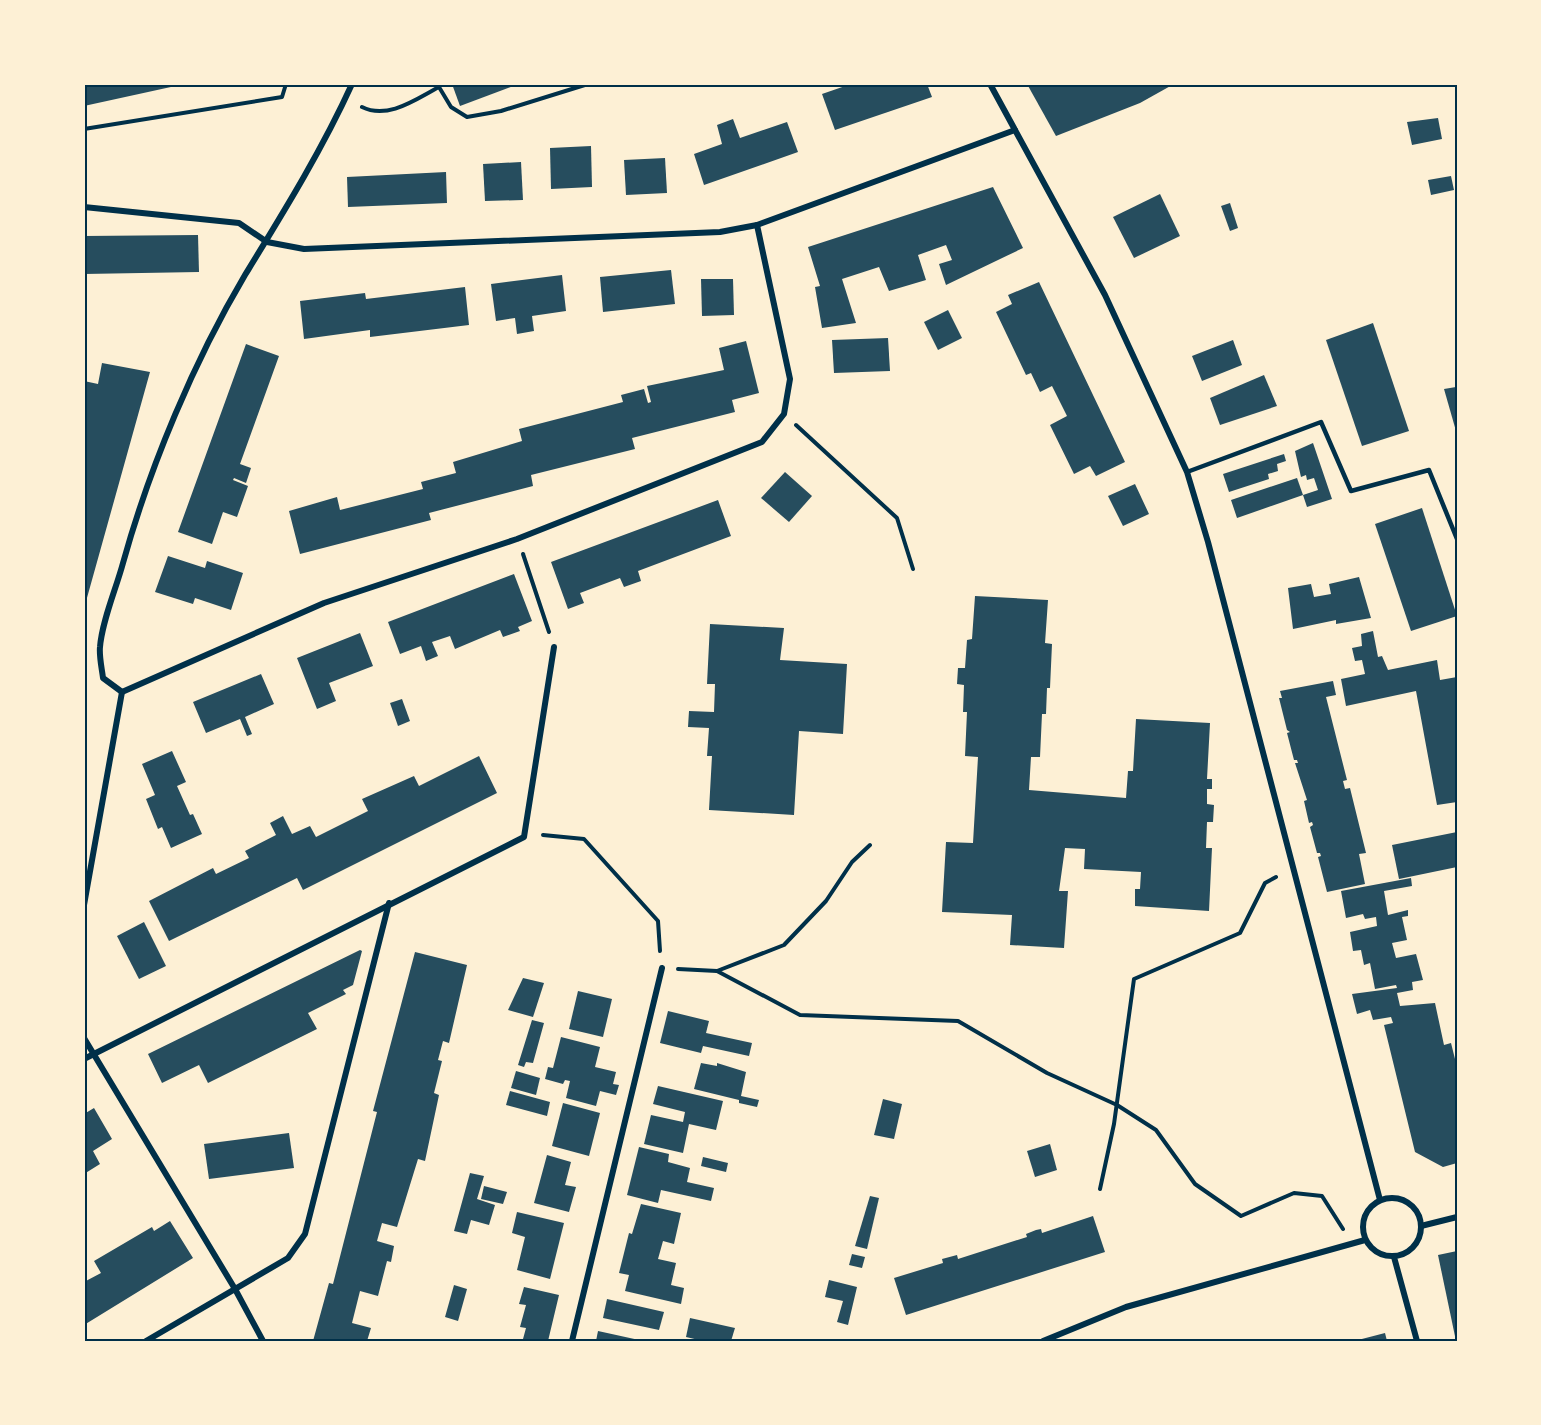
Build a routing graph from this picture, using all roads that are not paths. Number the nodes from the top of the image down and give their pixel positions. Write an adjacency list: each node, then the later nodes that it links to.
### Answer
1 (352, 84): 6 (street)
2 (990, 84): 3 (street)
3 (1015, 130): 5 (street); 7 (street)
4 (84, 207): 6 (street)
5 (757, 225): 6 (street); 10 (street)
6 (267, 242): 10 (street)
7 (1187, 472): 8 (lane); 17 (street)
8 (1457, 539)
9 (554, 647): 11 (street)
10 (122, 692): 12 (street)
11 (389, 903): 15 (street); 22 (street)
12 (84, 905)
13 (662, 968): 25 (street)
14 (84, 1038): 15 (street)
15 (92, 1053): 16 (street); 22 (street)
16 (84, 1059)
17 (1380, 1200): 19 (street); 20 (street)
18 (1457, 1217): 19 (street)
19 (1421, 1226): 21 (street)
20 (1365, 1240): 21 (street); 26 (street)
21 (1394, 1257): 27 (street)
22 (235, 1289): 23 (street); 24 (street)
23 (146, 1341)
24 (263, 1341)
25 (572, 1341)
26 (1043, 1341)
27 (1417, 1341)

